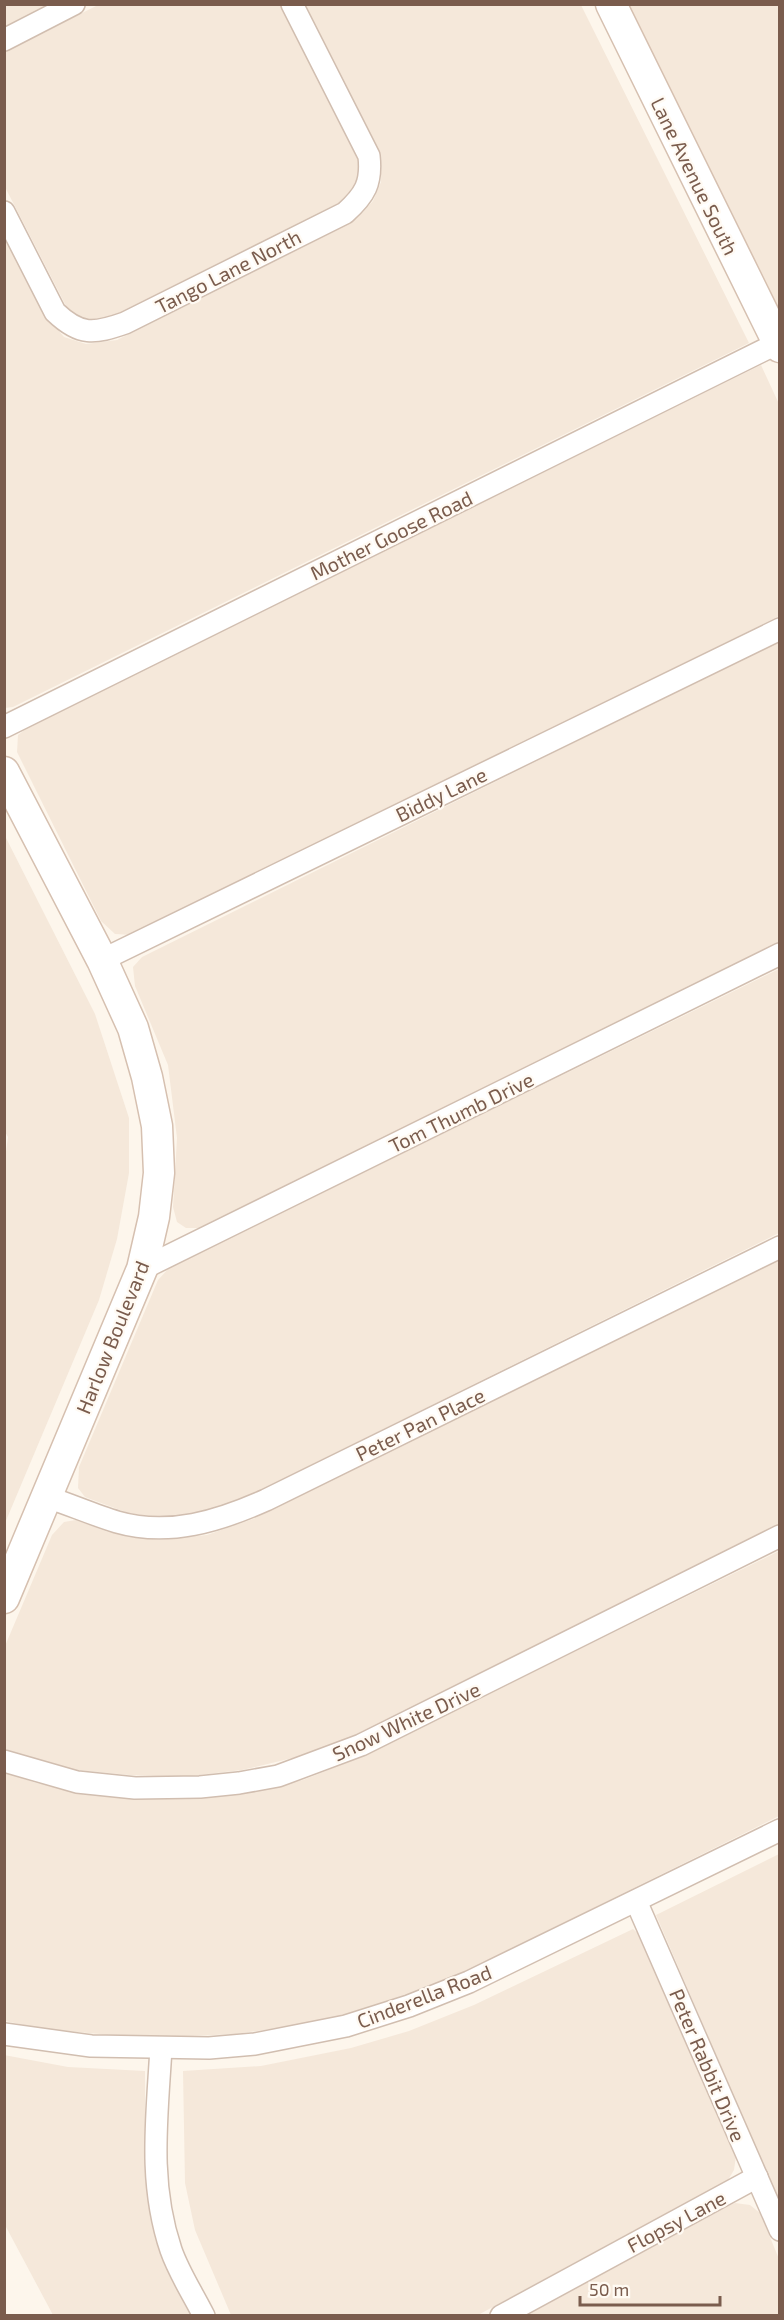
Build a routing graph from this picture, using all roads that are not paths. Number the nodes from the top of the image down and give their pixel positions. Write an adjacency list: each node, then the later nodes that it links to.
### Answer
1 (74, 4): 4 (street)
2 (292, 4): 5 (street, Tango Lane North)
3 (611, 4): 6 (street, Lane Avenue South)
4 (4, 40)
5 (4, 212)
6 (779, 345): 8 (street, Mother Goose Road)
7 (780, 629): 11 (street, Biddy Lane)
8 (4, 727)
9 (4, 772): 11 (street, Harlow Boulevard)
10 (780, 954): 13 (street, Tom Thumb Drive)
11 (102, 960): 13 (street, Harlow Boulevard)
12 (780, 1247): 14 (street, Peter Pan Place)
13 (142, 1269): 14 (street, Harlow Boulevard)
14 (47, 1497): 16 (street, Harlow Boulevard)
15 (780, 1536): 17 (street, Snow White Drive)
16 (4, 1598)
17 (4, 1761)
18 (780, 1830): 19 (street, Cinderella Road)
19 (636, 1901): 21 (street, Cinderella Road); 22 (street, Peter Rabbit Drive)
20 (4, 2034): 21 (street, Cinderella Road)
21 (161, 2048): 24 (street)
22 (757, 2177): 23 (street, Peter Rabbit Drive); 25 (street, Flopsy Lane)
23 (780, 2230)
24 (204, 2316)
25 (501, 2316)

